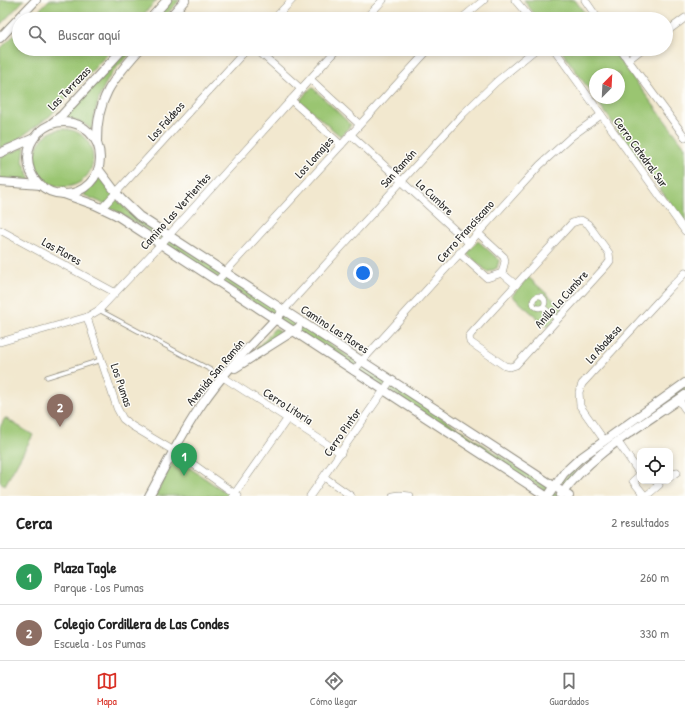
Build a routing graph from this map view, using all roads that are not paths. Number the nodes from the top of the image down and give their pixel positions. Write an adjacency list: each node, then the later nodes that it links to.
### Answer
1 (36, 0): 9 (street)
2 (167, 0): 10 (street)
3 (185, 0): 11 (street)
4 (292, 0): 12 (street)
5 (383, 0): 13 (street)
6 (484, 0): 14 (street)
7 (515, 0): 15 (street)
8 (587, 1): 16 (street)
9 (25, 12)
10 (156, 12)
11 (174, 12)
12 (281, 12)
13 (372, 12)
14 (469, 12)
15 (525, 12)
16 (594, 12)
17 (685, 18): 19 (street)
18 (12, 25): 20 (street)
19 (673, 27)
20 (0, 38)
21 (117, 56): 37 (street, Las Terrazas)
22 (134, 56): 41 (street)
23 (241, 56): 49 (street, Los Faldeos)
24 (264, 56): 33 (street)
25 (331, 56): 32 (street, Camino Las Vertientes)
26 (422, 56): 36 (street, Los Lomajes)
27 (527, 56): 45 (street, San Ramón)
28 (559, 56): 35 (street, Cerro Catedral Sur)
29 (625, 56): 31 (street)
30 (633, 56): 31 (street)
31 (628, 60): 39 (street)
32 (310, 79): 33 (street, Camino Las Vertientes); 36 (street)
33 (301, 89): 34 (street, Camino Las Vertientes)
34 (291, 100): 42 (street); 54 (street, Camino Las Vertientes)
35 (601, 115): 51 (street, Cerro Catedral Sur); 53 (street, Cerro Franciscano)
36 (359, 124): 38 (street, Los Lomajes)
37 (49, 126): 40 (street); 41 (street)
38 (350, 134): 42 (street, Los Lomajes); 45 (street, La Cumbre)
39 (684, 134)
40 (34, 138): 43 (street); 47 (street)
41 (97, 143): 44 (street)
42 (341, 145): 58 (street, Los Lomajes)
43 (0, 153)
44 (99, 170): 48 (street); 49 (street, Camino Las Flores)
45 (402, 181): 55 (street, La Cumbre); 66 (street, San Ramón)
46 (0, 182): 47 (street)
47 (40, 185): 48 (street)
48 (61, 193): 50 (street, Camino Las Flores)
49 (116, 193): 50 (street, Los Faldeos); 54 (street, Camino Las Flores)
50 (102, 208): 56 (street, Camino Las Flores)
51 (684, 229)
52 (0, 230): 63 (street, Las Flores)
53 (478, 233): 55 (street, Cerro Franciscano); 60 (street)
54 (168, 234): 56 (street, Camino Las Vertientes); 58 (street, Camino Las Flores)
55 (469, 243): 57 (street, Cerro Franciscano)
56 (161, 244): 61 (street, Camino Las Flores); 63 (street, Camino Las Vertientes)
57 (459, 253): 60 (street); 74 (street, Cerro Franciscano)
58 (225, 272): 61 (street, Los Lomajes); 66 (street, Camino Las Flores)
59 (685, 273): 84 (street, La Abadesa)
60 (502, 274): 62 (street)
61 (217, 281): 68 (street, Camino Las Flores)
62 (516, 285): 69 (street, Anillo La Cumbre); 69 (street, Anillo La Cumbre)
63 (114, 292): 65 (street, Camino Las Vertientes)
64 (543, 307): 69 (street)
65 (99, 310): 67 (street, Camino Las Vertientes); 76 (lane)
66 (284, 310): 68 (street, Avenida San Ramón); 70 (street, Camino Las Flores)
67 (87, 317): 72 (street, Camino Las Vertientes); 73 (street, Los Pumas)
68 (275, 319): 71 (street, Camino Las Flores); 76 (street, Avenida San Ramón)
69 (557, 319)
70 (304, 323): 71 (street); 74 (street, Camino Las Flores)
71 (294, 331): 75 (street, Camino Las Flores); 76 (street)
72 (0, 342)
73 (101, 360): 77 (lane); 86 (street, Los Pumas)
74 (362, 361): 75 (street, Cerro Franciscano); 78 (street, Camino Las Flores)
75 (354, 371): 80 (street, Camino Las Flores)
76 (225, 375): 83 (street, Cerro Litoria); 86 (street, Avenida San Ramón)
77 (47, 377)
78 (391, 380): 80 (street, Cerro Pintor); 94 (street, Camino Las Flores)
79 (685, 383): 84 (street)
80 (384, 390): 87 (street, Cerro Pintor); 102 (street, Camino Las Flores)
81 (682, 397): 82 (street); 85 (street)
82 (685, 409)
83 (288, 418): 87 (street, Cerro Litoria); 95 (street)
84 (604, 440): 94 (street)
85 (618, 442): 88 (street); 96 (street)
86 (174, 451): 95 (street, Los Pumas); 97 (street, Avenida San Ramón)
87 (340, 453): 91 (street, Cerro Pintor)
88 (637, 470)
89 (677, 472): 90 (street)
90 (673, 475)
91 (324, 477): 98 (street, Cerro Pintor); 99 (street)
92 (637, 477): 103 (street)
93 (658, 484): 103 (street)
94 (554, 486): 96 (street, Camino Las Flores); 102 (street)
95 (235, 495)
96 (564, 495)
97 (149, 496)
98 (310, 496)
99 (351, 496)
100 (393, 496): 101 (street)
101 (410, 496)
102 (547, 496)
103 (645, 496)

